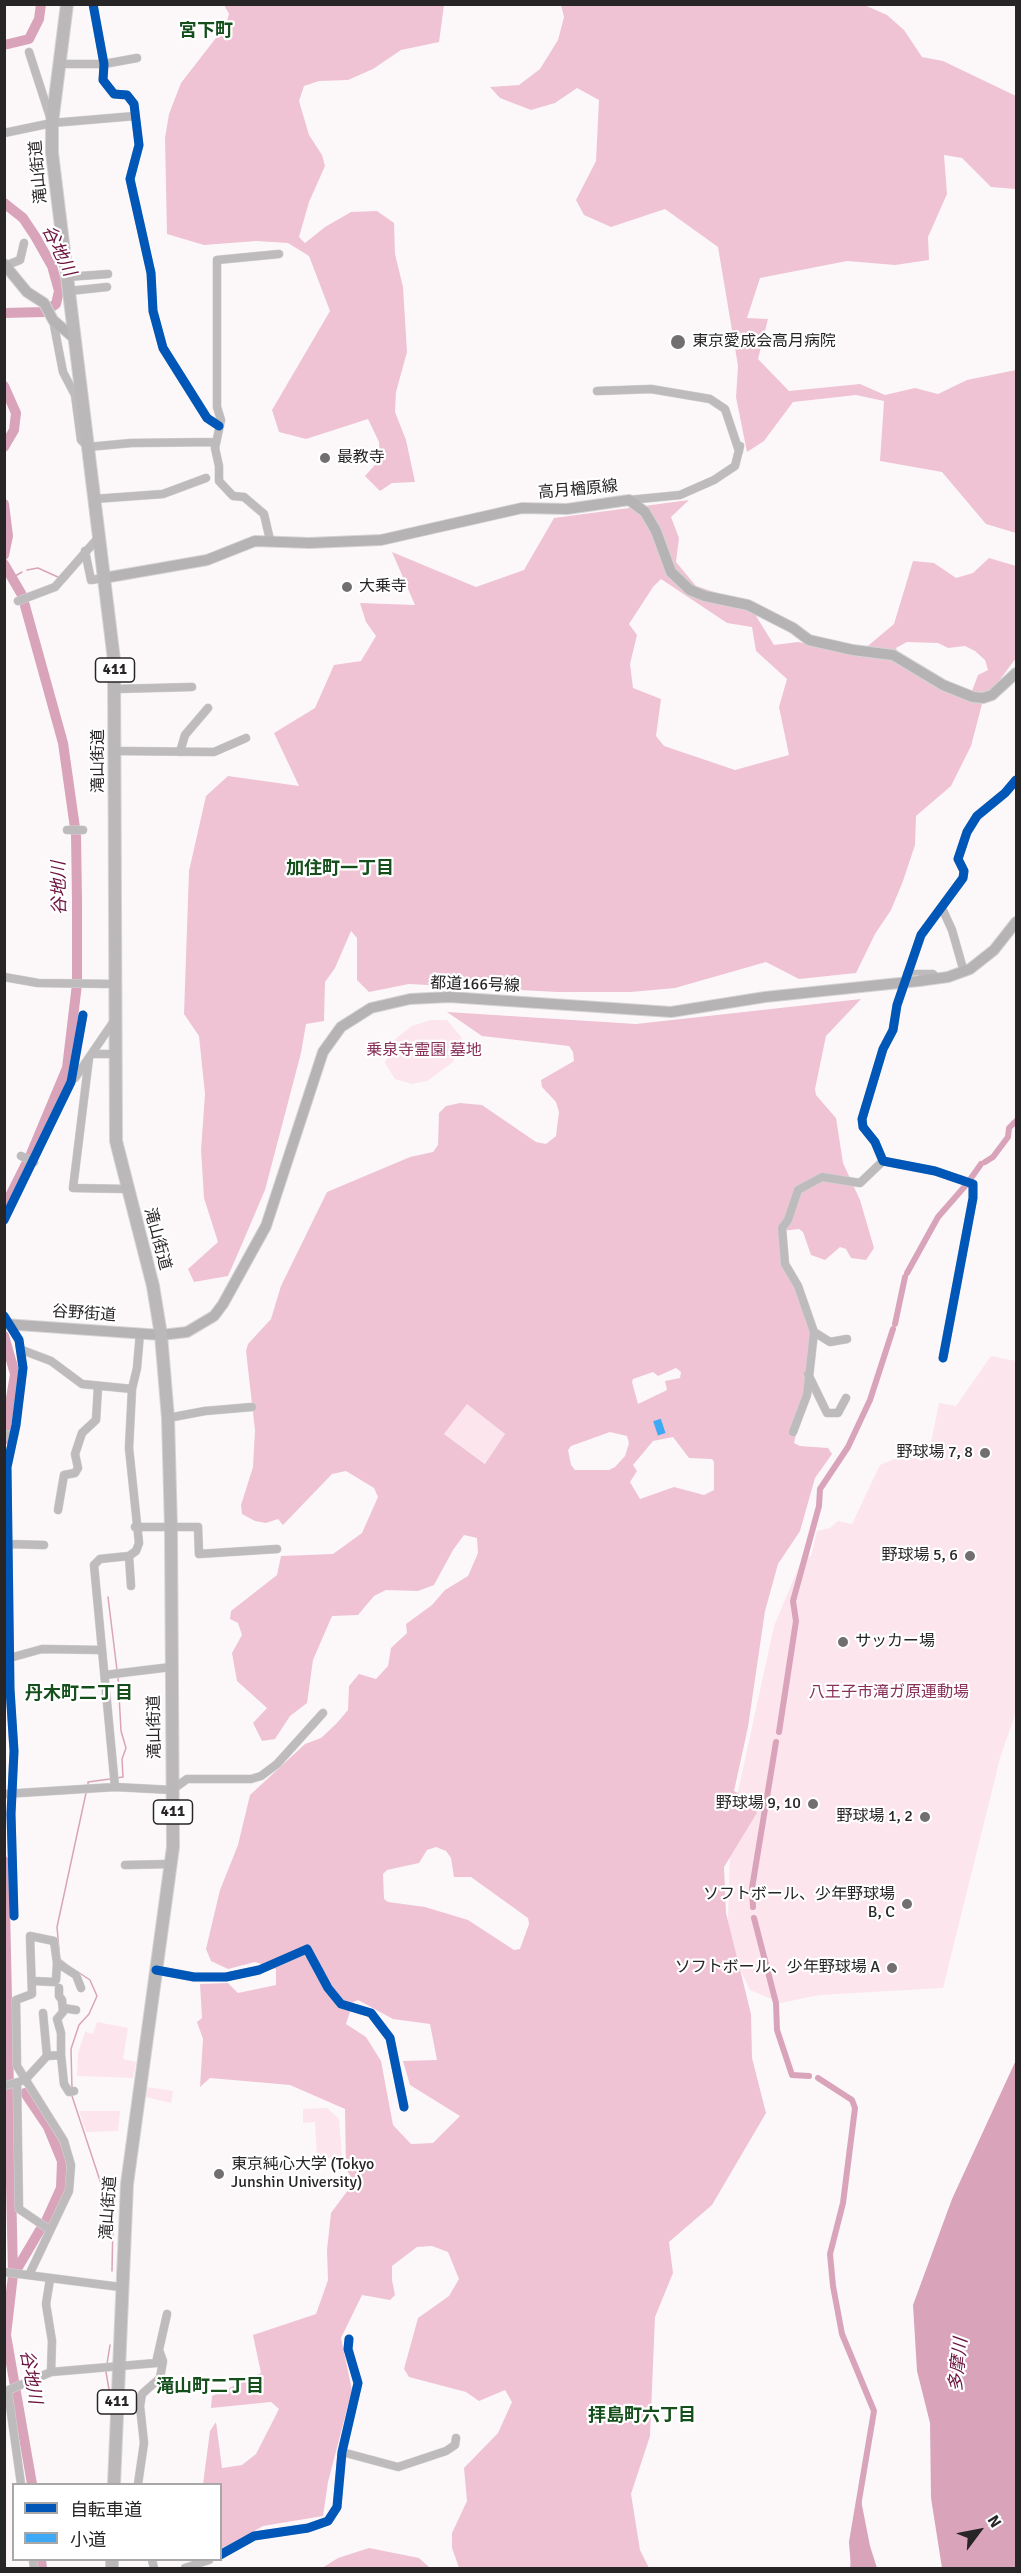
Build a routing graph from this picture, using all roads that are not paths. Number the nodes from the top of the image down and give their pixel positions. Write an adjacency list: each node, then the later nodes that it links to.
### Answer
1 (68, 4): 5 (highway, 滝山街道 / 411)
2 (93, 4): 6 (street)
3 (29, 52): 8 (street)
4 (137, 58): 6 (street)
5 (60, 64): 6 (street); 8 (highway, 滝山街道 / 411)
6 (104, 64): 7 (street)
7 (135, 116): 8 (street); 20 (street)
8 (52, 123): 9 (street); 14 (highway, 滝山街道 / 411)
9 (4, 134)
10 (24, 243): 12 (street)
11 (279, 254): 20 (street)
12 (6, 265): 17 (main road)
13 (108, 274): 14 (street)
14 (67, 277): 16 (highway, 滝山街道 / 411)
15 (107, 287): 16 (street)
16 (69, 291): 18 (highway, 滝山街道 / 411)
17 (50, 314): 18 (main road); 22 (street)
18 (74, 338): 22 (highway, 滝山街道 / 411)
19 (597, 391): 25 (street)
20 (219, 426): 21 (street)
21 (215, 442): 22 (street); 27 (street)
22 (88, 447): 24 (highway, 滝山街道 / 411)
23 (206, 478): 24 (street)
24 (94, 499): 26 (highway, 滝山街道 / 411)
25 (629, 500): 27 (main road, 高月楢原線); 31 (main road, 高月楢原線)
26 (98, 538): 28 (street); 29 (highway, 滝山街道 / 411)
27 (270, 540): 29 (main road, 高月楢原線)
28 (85, 551): 29 (street); 30 (street)
29 (104, 578): 33 (highway, 滝山街道 / 411)
30 (19, 601)
31 (1017, 673)
32 (192, 687): 33 (street)
33 (116, 689): 36 (highway, 滝山街道 / 411)
34 (208, 708): 37 (street)
35 (246, 738): 37 (street)
36 (116, 751): 37 (street); 47 (highway, 滝山街道 / 411)
37 (180, 752)
38 (1017, 780): 41 (street)
39 (68, 830): 40 (street)
40 (82, 830)
41 (942, 908): 43 (street); 44 (street)
42 (1017, 922): 43 (main road, 都道166号線)
43 (964, 972): 46 (main road, 都道166号線)
44 (907, 974): 46 (street); 53 (street)
45 (4, 978): 47 (street)
46 (937, 979): 59 (main road, 都道166号線, bridge)
47 (114, 984): 49 (highway, 滝山街道 / 411)
48 (83, 1015): 52 (street)
49 (114, 1019): 50 (highway, 滝山街道 / 411); 51 (street)
50 (113, 1054): 51 (street); 54 (highway, 滝山街道 / 411)
51 (90, 1056): 52 (street); 54 (street)
52 (71, 1082): 55 (street)
53 (883, 1161): 57 (street); 62 (street)
54 (127, 1189): 59 (highway, 滝山街道 / 411)
55 (4, 1220)
56 (7, 1322): 58 (main road, 谷野街道); 61 (street)
57 (813, 1332): 60 (street); 63 (street)
58 (140, 1333): 59 (main road, 谷野街道); 65 (street)
59 (161, 1335): 68 (highway, 滝山街道 / 411)
60 (847, 1339)
61 (22, 1350): 64 (street); 70 (street)
62 (943, 1358)
63 (808, 1374): 66 (street); 69 (street)
64 (98, 1387): 65 (street); 71 (street)
65 (132, 1389): 72 (street)
66 (846, 1398)
67 (252, 1407): 68 (street)
68 (168, 1418): 73 (highway, 滝山街道 / 411)
69 (792, 1432)
70 (10, 1435): 74 (street)
71 (58, 1510)
72 (135, 1527): 73 (street); 77 (street)
73 (171, 1528): 76 (street); 81 (highway, 滝山街道 / 411)
74 (8, 1544): 75 (street); 80 (street)
75 (44, 1545)
76 (276, 1549)
77 (129, 1556): 78 (street); 79 (street)
78 (131, 1586)
79 (102, 1650): 80 (street); 82 (street)
80 (7, 1659): 86 (street)
81 (171, 1667): 82 (street); 85 (highway, 滝山街道 / 411)
82 (105, 1675): 84 (street)
83 (323, 1713): 85 (street)
84 (115, 1787): 85 (street); 86 (street)
85 (172, 1790): 88 (highway, 滝山街道 / 411)
86 (8, 1794): 89 (street)
87 (125, 1864): 88 (street)
88 (171, 1864): 92 (highway, 滝山街道 / 411)
89 (10, 1876): 90 (street)
90 (14, 1916)
91 (57, 1964): 93 (street); 93 (street); 95 (street)
92 (156, 1970): 105 (street); 110 (highway, 滝山街道 / 411)
93 (33, 1981): 101 (street)
94 (59, 1988): 96 (street)
95 (81, 1988)
96 (63, 2008): 97 (street); 99 (street)
97 (76, 2010)
98 (43, 2013): 100 (street)
99 (61, 2055): 100 (street); 104 (street)
100 (47, 2056): 101 (street)
101 (26, 2080): 102 (street); 106 (street)
102 (16, 2083): 103 (street); 106 (street)
103 (4, 2086)
104 (74, 2091)
105 (404, 2107)
106 (50, 2230): 108 (street)
107 (4, 2272): 108 (street)
108 (27, 2275): 109 (street)
109 (50, 2279): 110 (street); 115 (street)
110 (120, 2287): 114 (highway, 滝山街道 / 411)
111 (167, 2314): 113 (street)
112 (349, 2339): 118 (street)
113 (158, 2348): 114 (street); 121 (street)
114 (119, 2368): 115 (street); 120 (highway, 滝山街道 / 411)
115 (51, 2372): 116 (street)
116 (7, 2392): 119 (street)
117 (456, 2438): 118 (street)
118 (342, 2452): 122 (street)
119 (21, 2483)
120 (114, 2483)
121 (138, 2483)
122 (222, 2553)
123 (204, 2561): 124 (street)
124 (185, 2568)

